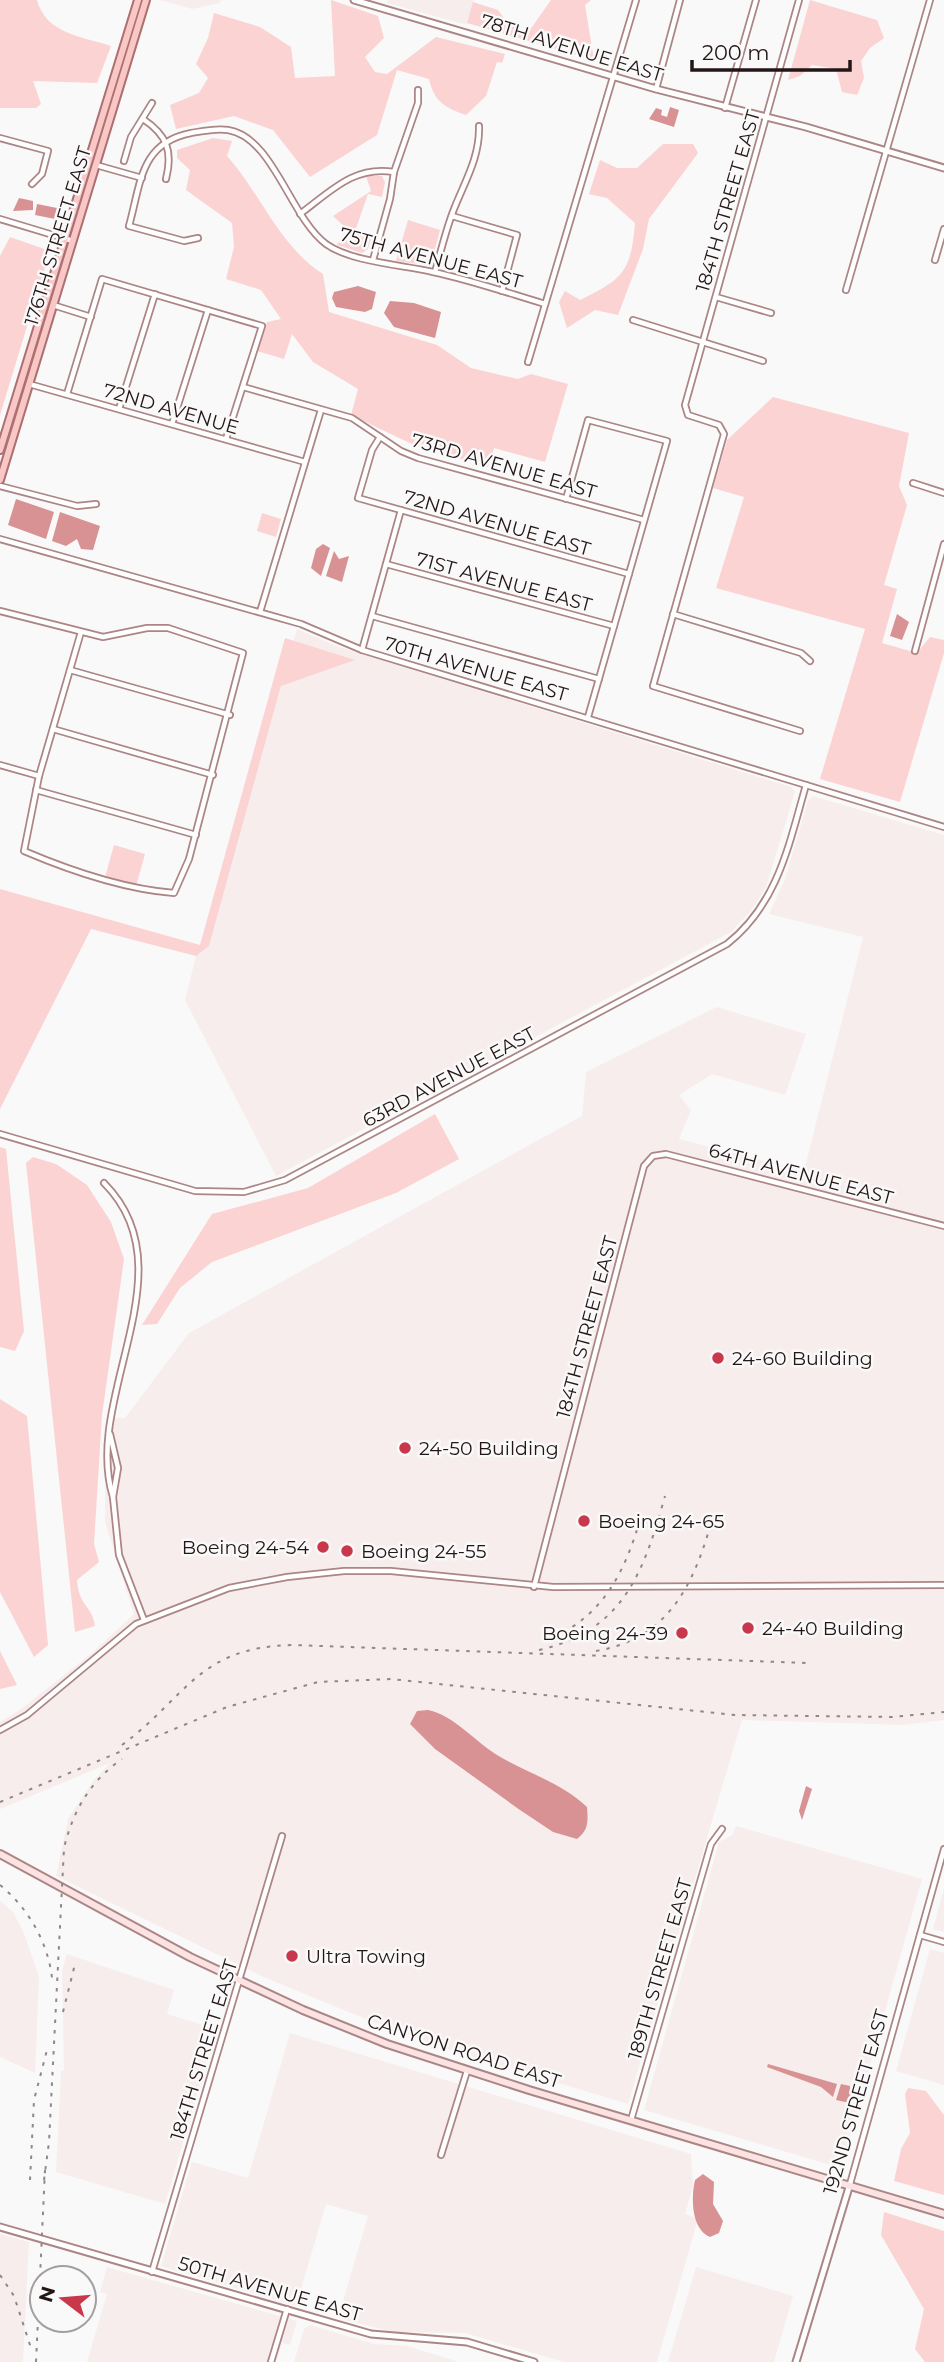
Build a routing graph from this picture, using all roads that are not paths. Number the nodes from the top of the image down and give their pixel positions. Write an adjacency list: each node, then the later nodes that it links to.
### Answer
1 (138, 0): 18 (main road, 176TH STREET EAST)
2 (146, 0): 22 (main road, 176TH STREET EAST)
3 (354, 0): 9 (street, 78TH AVENUE EAST)
4 (636, 0): 9 (street)
5 (680, 0): 10 (street)
6 (756, 0): 13 (street)
7 (799, 0): 14 (street, 184TH STREET EAST)
8 (930, 0): 20 (street)
9 (614, 77): 10 (street, 78TH AVENUE EAST); 42 (street)
10 (656, 89): 13 (street, 78TH AVENUE EAST)
11 (418, 90): 24 (street)
12 (152, 103): 15 (street)
13 (725, 108): 14 (street, 78TH AVENUE EAST)
14 (766, 118): 20 (street, 78TH AVENUE EAST); 41 (street, 184TH STREET EAST)
15 (144, 119): 19 (street); 21 (street)
16 (479, 126): 29 (street)
17 (0, 138): 27 (street)
18 (96, 141): 22 (main road); 32 (main road, 176TH STREET EAST)
19 (167, 141): 25 (street); 26 (street); 28 (street, 75TH AVENUE EAST)
20 (886, 150): 23 (street, 78TH AVENUE EAST); 38 (street)
21 (124, 160)
22 (96, 165): 25 (street); 34 (main road, 176TH STREET EAST)
23 (944, 168)
24 (394, 172): 28 (street); 35 (street)
25 (142, 178): 33 (street)
26 (166, 179)
27 (32, 184)
28 (300, 214): 35 (street, 75TH AVENUE EAST)
29 (452, 216): 37 (street); 39 (street)
30 (0, 219): 32 (street)
31 (944, 229): 36 (street)
32 (64, 238): 34 (street); 59 (main road, 176TH STREET EAST)
33 (198, 238)
34 (73, 241): 43 (main road, 176TH STREET EAST)
35 (373, 260): 37 (street, 75TH AVENUE EAST)
36 (934, 260)
37 (435, 272): 39 (street, 75TH AVENUE EAST)
38 (846, 290)
39 (502, 291): 42 (street, 75TH AVENUE EAST)
40 (155, 294): 44 (street); 46 (street); 54 (street)
41 (716, 297): 45 (street); 48 (street, 184TH STREET EAST)
42 (545, 304): 50 (street)
43 (53, 305): 46 (street); 51 (main road, 176TH STREET EAST)
44 (208, 310): 52 (street); 56 (street)
45 (771, 313)
46 (91, 317): 53 (street)
47 (633, 320): 48 (street)
48 (702, 344): 49 (street); 75 (street, 184TH STREET EAST)
49 (763, 361)
50 (528, 362)
51 (29, 384): 53 (street, 72ND AVENUE); 61 (main road, 176TH STREET EAST)
52 (243, 387): 55 (street, 73RD AVENUE EAST); 58 (street)
53 (67, 394): 54 (street, 72ND AVENUE)
54 (119, 409): 56 (street, 72ND AVENUE)
55 (321, 410): 57 (street, 73RD AVENUE EAST); 60 (street)
56 (172, 424): 58 (street, 72ND AVENUE)
57 (380, 437): 65 (street, 73RD AVENUE EAST); 67 (street, 72ND AVENUE EAST)
58 (226, 439): 60 (street, 72ND AVENUE)
59 (0, 450)
60 (305, 462): 74 (street)
61 (0, 480)
62 (913, 483): 64 (street)
63 (0, 486): 66 (street)
64 (944, 493)
65 (566, 499): 68 (street, 73RD AVENUE EAST); 68 (street)
66 (96, 504)
67 (401, 510): 71 (street); 72 (street, 72ND AVENUE EAST)
68 (644, 520): 72 (street)
69 (0, 539): 74 (street, 70TH AVENUE EAST)
70 (944, 544): 80 (street)
71 (386, 564): 76 (street); 77 (street, 71ST AVENUE EAST)
72 (629, 574): 77 (street)
73 (0, 611): 78 (street)
74 (260, 612): 79 (street, 70TH AVENUE EAST)
75 (673, 614): 81 (street); 87 (street)
76 (372, 616): 79 (street); 83 (street)
77 (614, 626): 83 (street)
78 (81, 632): 82 (street); 84 (street)
79 (362, 650): 85 (street, 70TH AVENUE EAST)
80 (915, 651)
81 (810, 661)
82 (70, 670): 84 (street); 86 (street)
83 (600, 679): 85 (street)
84 (230, 715): 89 (street)
85 (589, 717): 91 (street, 70TH AVENUE EAST)
86 (53, 729): 89 (street); 90 (street)
87 (800, 731)
88 (0, 765): 90 (street)
89 (213, 775): 94 (street)
90 (39, 776): 92 (street)
91 (806, 785): 93 (street, 70TH AVENUE EAST); 95 (street, 63RD AVENUE EAST)
92 (36, 790): 94 (street); 94 (street)
93 (944, 827)
94 (196, 835)
95 (0, 1134)
96 (651, 1158): 98 (street, 64TH AVENUE EAST); 102 (street, 184TH STREET EAST)
97 (104, 1183): 99 (street)
98 (944, 1226)
99 (110, 1434): 100 (street); 100 (street)
100 (113, 1497): 103 (street)
101 (944, 1585): 102 (street)
102 (534, 1587): 103 (street)
103 (144, 1620): 104 (street)
104 (0, 1730)
105 (722, 1829): 113 (street, 189TH STREET EAST)
106 (282, 1836): 111 (street, 184TH STREET EAST)
107 (944, 1849): 109 (street, 192ND STREET EAST)
108 (0, 1854): 111 (main road, CANYON ROAD EAST)
109 (920, 1935): 110 (street); 115 (street, 192ND STREET EAST)
110 (944, 1942)
111 (240, 1981): 112 (main road, CANYON ROAD EAST); 118 (street, 184TH STREET EAST)
112 (467, 2071): 113 (main road, CANYON ROAD EAST); 114 (street)
113 (631, 2120): 115 (main road, CANYON ROAD EAST)
114 (441, 2155)
115 (850, 2184): 116 (main road, CANYON ROAD EAST); 122 (street, 192ND STREET EAST)
116 (944, 2214)
117 (0, 2227): 118 (street, 50TH AVENUE EAST)
118 (152, 2272): 119 (street, 50TH AVENUE EAST)
119 (287, 2309): 120 (street); 121 (street, 50TH AVENUE EAST)
120 (271, 2362)
121 (534, 2362)
122 (796, 2362)

